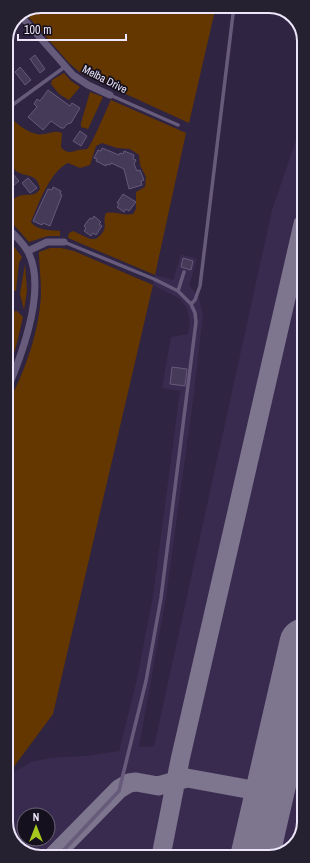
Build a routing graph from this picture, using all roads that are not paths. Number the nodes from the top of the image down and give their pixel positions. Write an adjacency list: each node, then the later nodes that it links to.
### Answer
1 (233, 13): 12 (lane)
2 (24, 19): 3 (street, Melba Drive)
3 (66, 66): 4 (street, Melba Drive); 5 (lane)
4 (110, 95): 6 (lane, Melba Drive)
5 (13, 105)
6 (178, 125)
7 (13, 234): 9 (street)
8 (64, 242): 9 (street); 11 (lane)
9 (28, 251): 13 (street)
10 (184, 272): 11 (lane)
11 (178, 291): 12 (lane)
12 (191, 304): 14 (lane)
13 (13, 374)
14 (64, 850)

